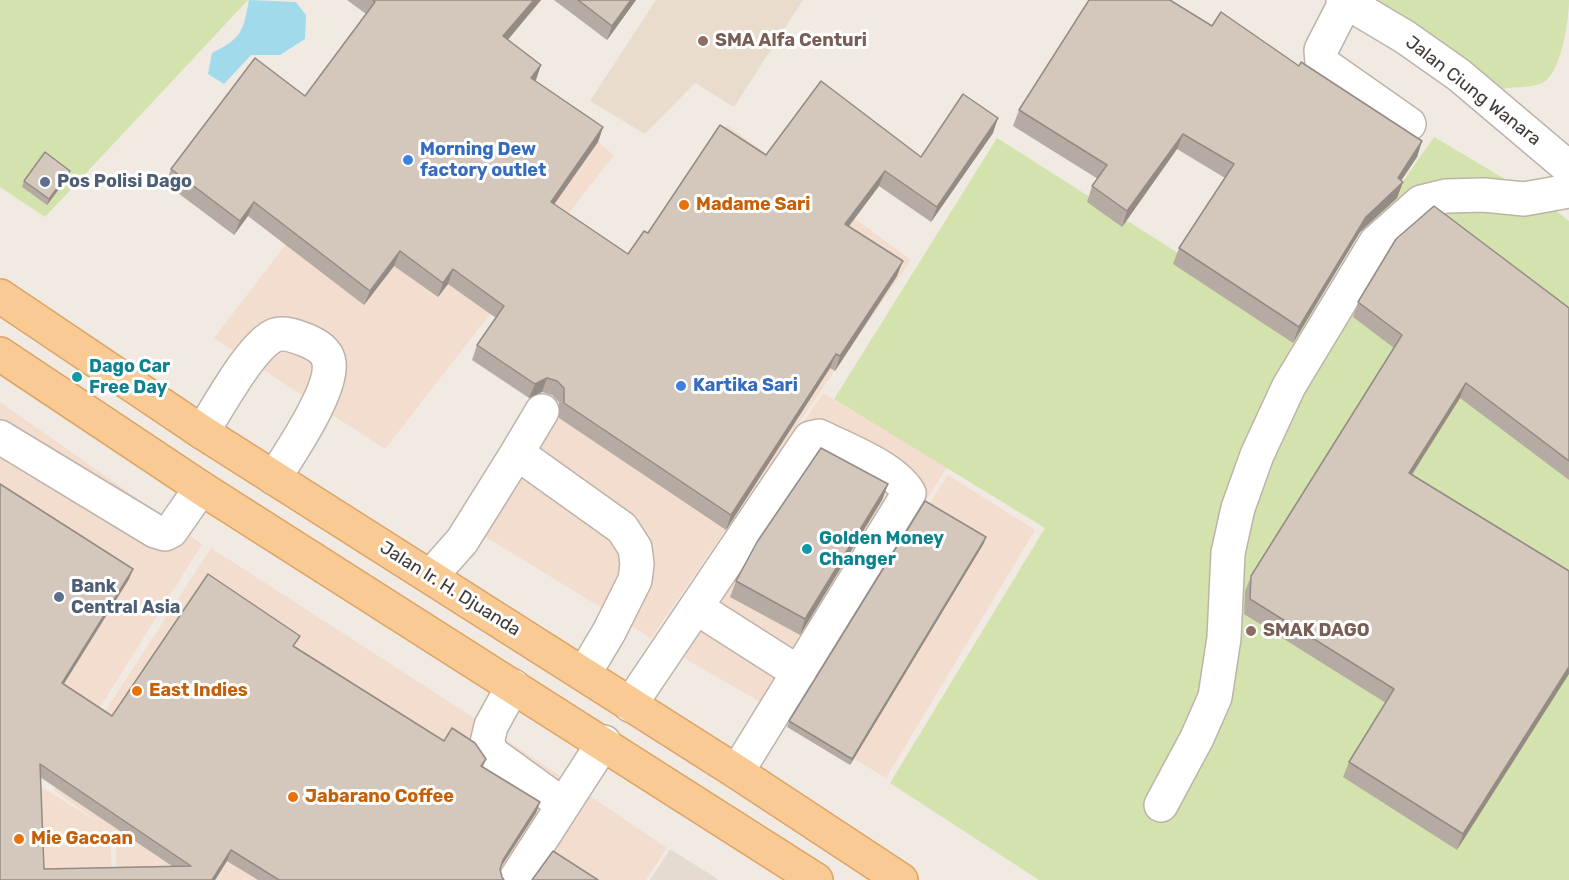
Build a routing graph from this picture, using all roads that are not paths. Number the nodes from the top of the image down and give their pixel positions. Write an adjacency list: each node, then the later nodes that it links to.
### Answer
1 (1344, 1): 2 (street); 3 (street, Jalan Ciung Wanara)
2 (1409, 124)
3 (1569, 168)
4 (1569, 191): 22 (street)
5 (0, 296): 8 (main road, Jalan Ir. H. Djuanda)
6 (0, 354): 12 (main road)
7 (542, 411): 10 (street)
8 (202, 432): 11 (main road, Jalan Ir. H. Djuanda); 11 (street)
9 (0, 437): 12 (street)
10 (517, 453): 13 (street); 16 (street)
11 (274, 478): 13 (main road, Jalan Ir. H. Djuanda)
12 (201, 488): 17 (main road)
13 (431, 576): 16 (main road, Jalan Ir. H. Djuanda)
14 (697, 608): 15 (street); 15 (street); 18 (street)
15 (799, 673): 20 (street)
16 (584, 674): 18 (main road, Jalan Ir. H. Djuanda)
17 (513, 686): 19 (main road); 21 (street)
18 (630, 705): 20 (main road, Jalan Ir. H. Djuanda)
19 (604, 742): 21 (street); 24 (main road)
20 (737, 772): 25 (main road, Jalan Ir. H. Djuanda)
21 (562, 804): 23 (street)
22 (1161, 805)
23 (515, 880)
24 (816, 880)
25 (901, 880)

